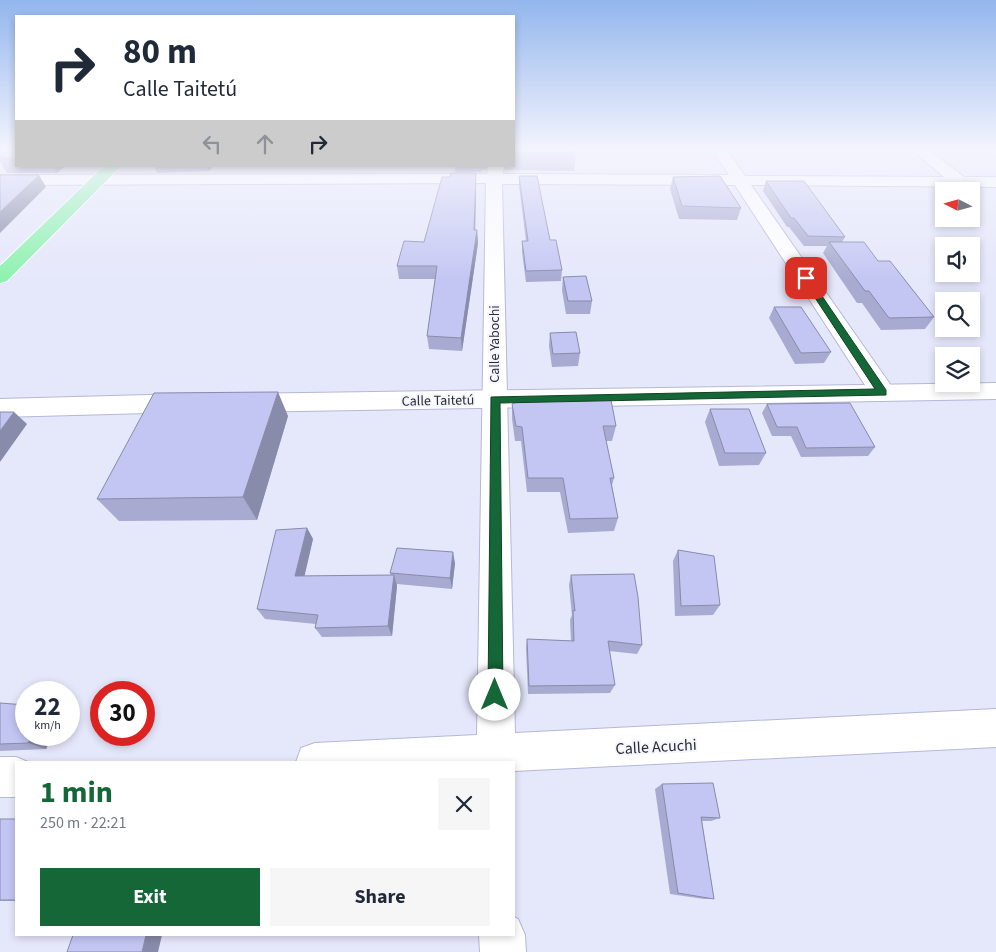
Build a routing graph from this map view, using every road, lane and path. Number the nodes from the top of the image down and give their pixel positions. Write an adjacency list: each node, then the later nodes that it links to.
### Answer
1 (86, 192): 4 (highway)
2 (495, 192): 7 (street, Calle Yabochi)
3 (748, 192): 6 (street)
4 (0, 277)
5 (996, 391): 6 (street, Calle Taitetú)
6 (883, 393): 7 (street, Calle Taitetú)
7 (494, 400): 8 (street, Calle Taitetú); 10 (street, Calle Yabochi)
8 (0, 408)
9 (996, 728): 10 (street, Calle Acuchi)
10 (495, 758): 11 (street, Calle Acuchi)
11 (361, 761)
12 (15, 777): 13 (street)
13 (0, 778)
14 (502, 936): 15 (street)
15 (502, 952)

